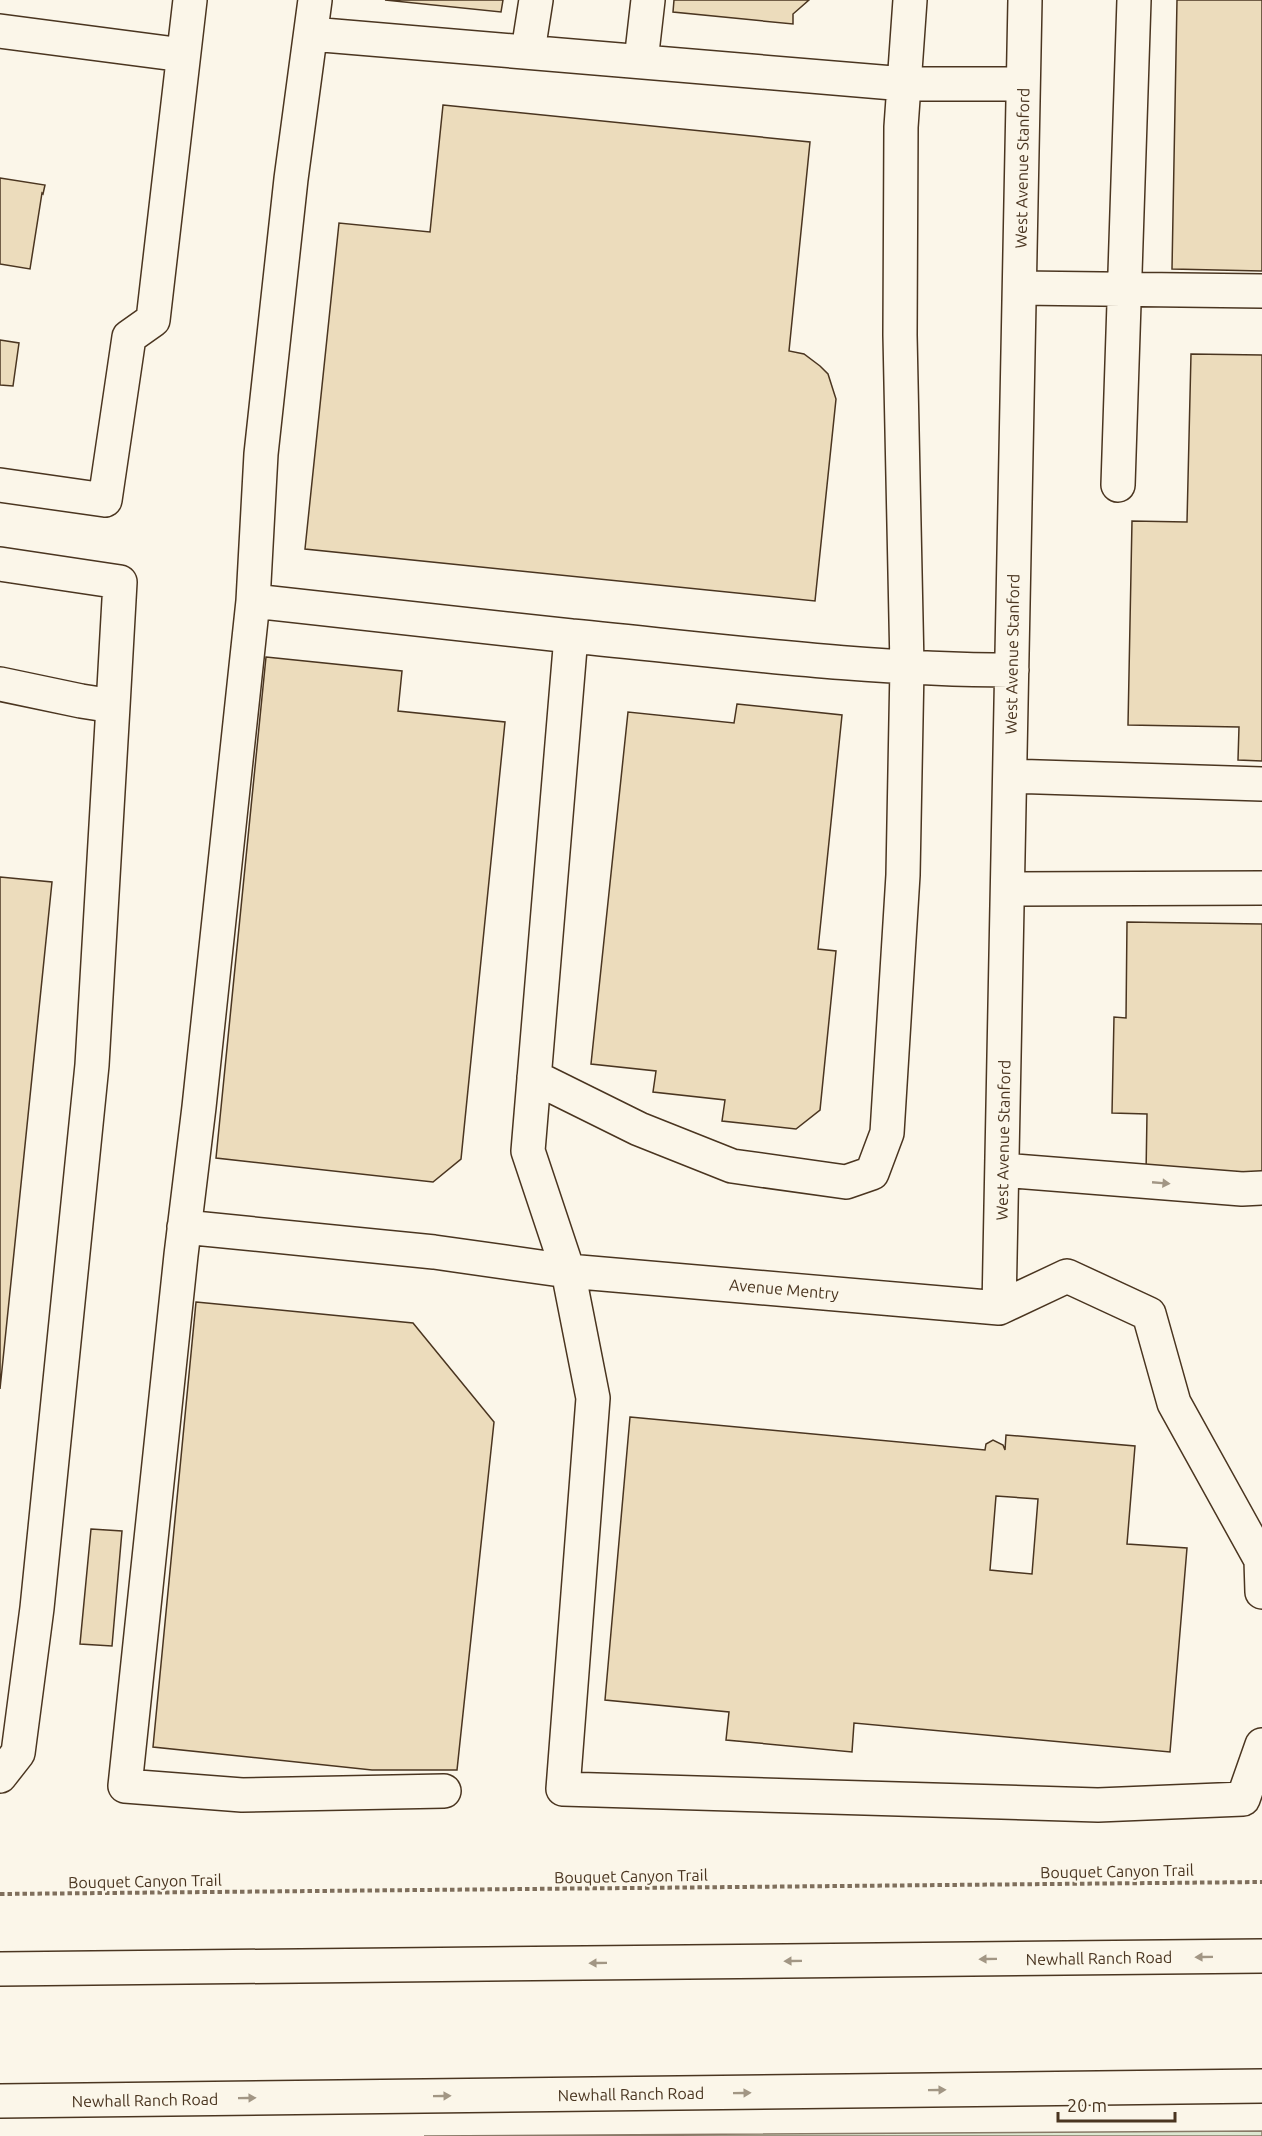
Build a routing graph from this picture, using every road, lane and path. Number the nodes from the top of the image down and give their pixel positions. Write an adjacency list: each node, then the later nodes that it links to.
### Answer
1 (190, 0): 11 (main road)
2 (315, 0): 9 (main road)
3 (536, 0): 10 (main road)
4 (648, 0): 12 (main road)
5 (910, 0): 13 (main road)
6 (1025, 0): 14 (main road, West Avenue Stanford)
7 (1134, 0): 16 (main road)
8 (0, 31): 11 (main road)
9 (311, 34): 10 (main road); 21 (main road)
10 (528, 51): 12 (main road)
11 (183, 55): 18 (main road)
12 (640, 61): 13 (main road)
13 (904, 84): 14 (main road); 23 (main road)
14 (1023, 84): 15 (main road, West Avenue Stanford)
15 (1020, 288): 16 (main road); 24 (main road, West Avenue Stanford)
16 (1123, 290): 17 (main road); 19 (main road)
17 (1262, 291)
18 (0, 485)
19 (1118, 485)
20 (0, 564): 26 (main road)
21 (253, 601): 22 (main road); 34 (main road)
22 (571, 636): 23 (main road); 31 (main road)
23 (907, 667): 24 (main road); 31 (main road)
24 (1012, 670): 27 (main road, West Avenue Stanford)
25 (0, 684): 26 (main road)
26 (113, 706): 39 (main road)
27 (1010, 776): 28 (main road); 30 (main road, West Avenue Stanford)
28 (1262, 784)
29 (1262, 888): 30 (main road)
30 (1008, 889): 32 (main road, West Avenue Stanford)
31 (534, 1077): 35 (main road)
32 (1002, 1170): 33 (main road, one-way to 33); 36 (main road, West Avenue Stanford)
33 (1262, 1188)
34 (184, 1227): 35 (main road, Avenue Mentry); 40 (main road)
35 (568, 1271): 36 (main road, Avenue Mentry); 38 (main road)
36 (999, 1308): 37 (main road)
37 (1262, 1592)
38 (1262, 1745)
39 (0, 1776)
40 (444, 1791)
41 (1262, 1882): 42 (path, Bouquet Canyon Trail)
42 (0, 1894)
43 (1262, 1956): 44 (main road, Newhall Ranch Road, one-way to 44)
44 (0, 1969)
45 (1262, 2086): 46 (main road, Newhall Ranch Road, one-way to 45)
46 (0, 2102)

